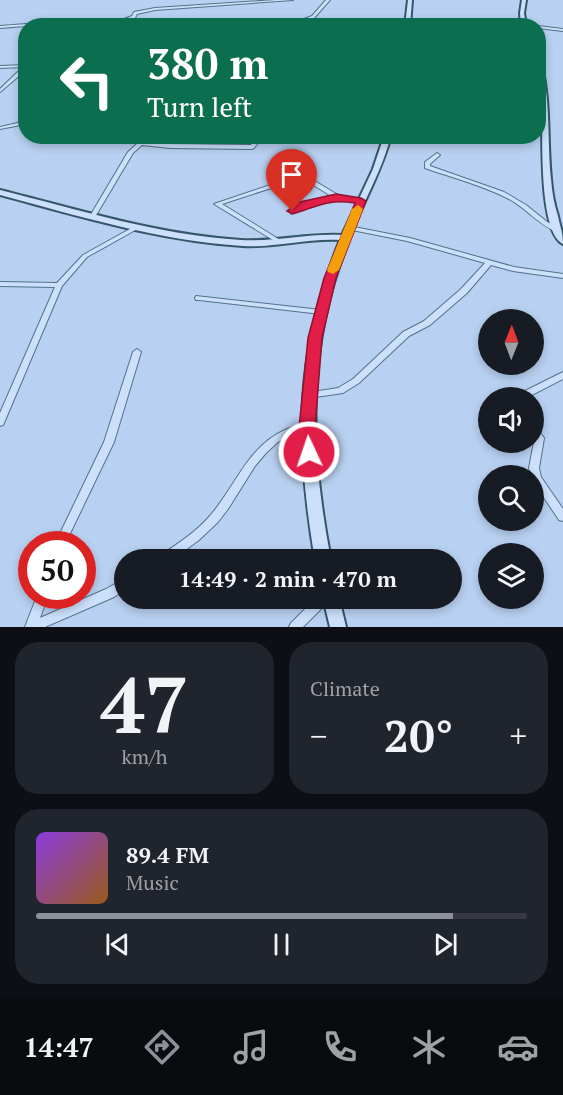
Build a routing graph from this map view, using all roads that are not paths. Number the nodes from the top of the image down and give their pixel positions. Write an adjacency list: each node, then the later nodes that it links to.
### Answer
1 (291, 0): 5 (street)
2 (328, 0): 6 (street)
3 (410, 0): 7 (street)
4 (524, 0): 8 (street)
5 (132, 18)
6 (310, 18)
7 (407, 18)
8 (524, 18)
9 (18, 25): 10 (street)
10 (0, 27)
11 (546, 28): 12 (street)
12 (563, 30)
13 (0, 67): 14 (street)
14 (18, 67)
15 (18, 74): 16 (street)
16 (0, 91)
17 (18, 124): 18 (street)
18 (0, 128)
19 (136, 144): 29 (street)
20 (160, 144): 21 (street)
21 (254, 144)
22 (386, 144): 27 (street)
23 (545, 144): 30 (street)
24 (437, 155): 32 (street)
25 (0, 192): 29 (street)
26 (336, 197): 27 (street); 28 (street); 34 (street)
27 (361, 201): 33 (street)
28 (292, 211)
29 (93, 216): 31 (street)
30 (559, 217): 32 (street)
31 (137, 227): 34 (street); 39 (street)
32 (558, 231): 35 (street)
33 (347, 233): 34 (street); 36 (street); 41 (street)
34 (278, 241)
35 (563, 241)
36 (489, 263): 37 (street); 45 (street)
37 (563, 276)
38 (0, 284): 39 (street)
39 (59, 285): 46 (street)
40 (199, 298): 41 (street)
41 (321, 312): 45 (street)
42 (137, 352): 51 (street)
43 (563, 375): 44 (street)
44 (540, 387)
45 (309, 395): 48 (street)
46 (2, 413): 47 (street)
47 (0, 423)
48 (307, 428): 52 (street); 53 (street)
49 (536, 453): 50 (street)
50 (563, 517)
51 (66, 531)
52 (178, 549)
53 (321, 549)
54 (114, 590): 58 (street)
55 (37, 609): 58 (street)
56 (313, 609): 59 (street)
57 (334, 609): 60 (street)
58 (31, 627)
59 (295, 627)
60 (338, 627)

